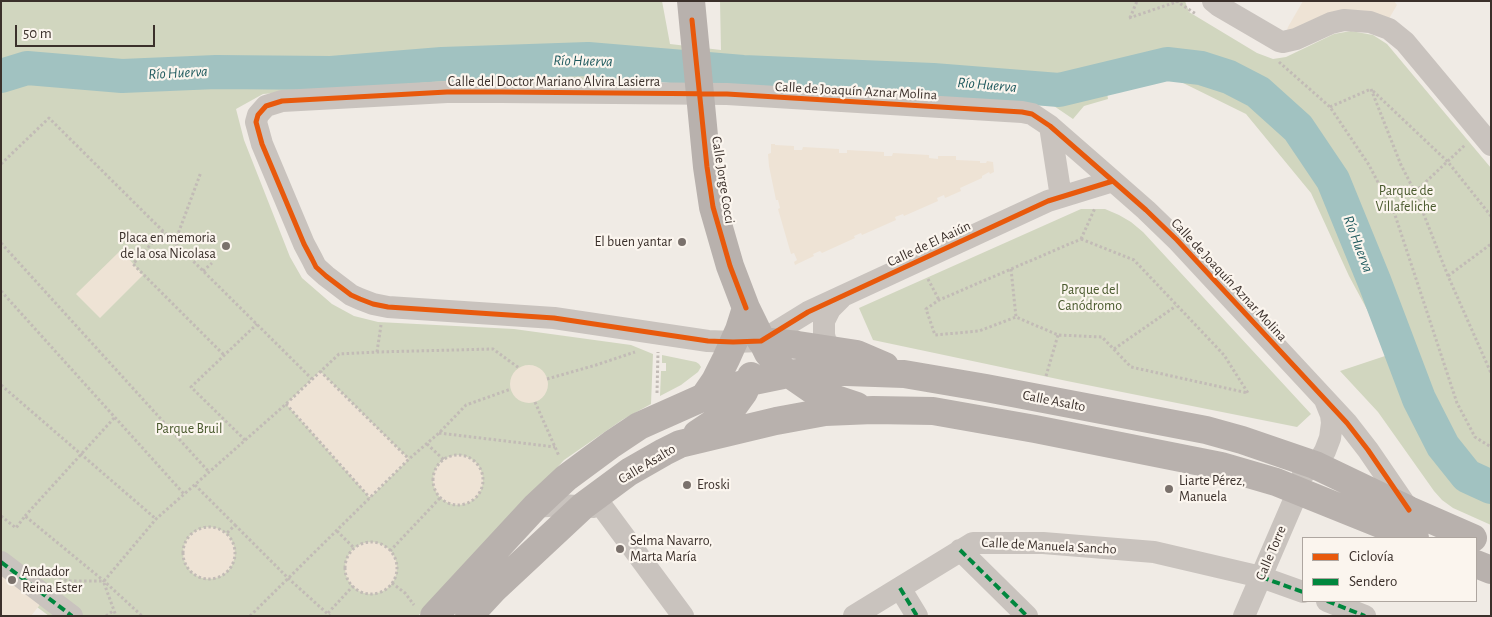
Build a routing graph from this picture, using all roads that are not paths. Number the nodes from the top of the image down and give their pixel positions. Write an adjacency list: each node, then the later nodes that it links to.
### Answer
1 (1213, 1): 5 (street)
2 (691, 10): 3 (main road, Calle Jorge Cocci)
3 (699, 88): 4 (street, Calle de Joaquín Aznar Molina); 9 (main road, Calle Jorge Cocci); 11 (street, Calle del Doctor Mariano Alvira Lasierra)
4 (1050, 126): 6 (street, Calle de Joaquín Aznar Molina); 7 (street)
5 (1485, 138)
6 (1113, 181): 7 (street, Calle de El Aaiún); 17 (street, Calle de Joaquín Aznar Molina)
7 (1061, 197): 8 (street, Calle de El Aaiún)
8 (844, 296): 10 (street, Calle de El Aaiún); 12 (street, Calle de El Aaiún)
9 (746, 308): 10 (main road, Calle Jorge Cocci); 11 (main road)
10 (761, 341): 11 (street, Calle del Doctor Mariano Alvira Lasierra); 12 (main road); 13 (main road, Calle Asalto); 15 (main road)
11 (733, 342): 16 (main road)
12 (833, 350): 14 (main road)
13 (788, 374): 14 (main road, Calle Asalto); 15 (main road, Calle Asalto); 18 (main road, Calle Asalto)
14 (904, 374): 20 (main road, Calle Asalto)
15 (749, 382): 16 (main road, Calle Asalto); 19 (main road)
16 (704, 397): 23 (main road, Calle Asalto)
17 (1324, 397): 20 (street, Calle de Joaquín Aznar Molina); 24 (street, Calle de Joaquín Aznar Molina)
18 (873, 410): 19 (main road, Calle Asalto); 21 (main road, Calle Asalto)
19 (680, 444): 22 (main road, Calle Asalto)
20 (1315, 465): 21 (street); 24 (main road, Calle Asalto)
21 (1287, 486): 25 (main road, Calle Asalto); 33 (street, Calle Torre)
22 (594, 504): 23 (street); 39 (main road, Calle Asalto); 40 (street)
23 (535, 507): 37 (main road, Calle Asalto)
24 (1409, 510): 26 (main road, Calle Asalto)
25 (1413, 537)
26 (1470, 537)
27 (1477, 540): 28 (main road, Calle Asalto)
28 (1491, 546)
29 (960, 550): 33 (street, Calle de Manuela Sancho); 34 (street, Calle de Manuela Sancho); 43 (street)
30 (1, 562): 38 (street)
31 (1477, 564): 32 (main road)
32 (1491, 570)
33 (1261, 577): 35 (street, Calle de Manuela Sancho); 44 (street, Calle Torre)
34 (900, 588): 41 (street, Calle de Manuela Sancho); 42 (street)
35 (1302, 592)
36 (1330, 602): 45 (street)
37 (426, 614)
38 (72, 616)
39 (468, 616)
40 (683, 616)
41 (854, 616)
42 (917, 616)
43 (1027, 616)
44 (1244, 616)
45 (1366, 616)

